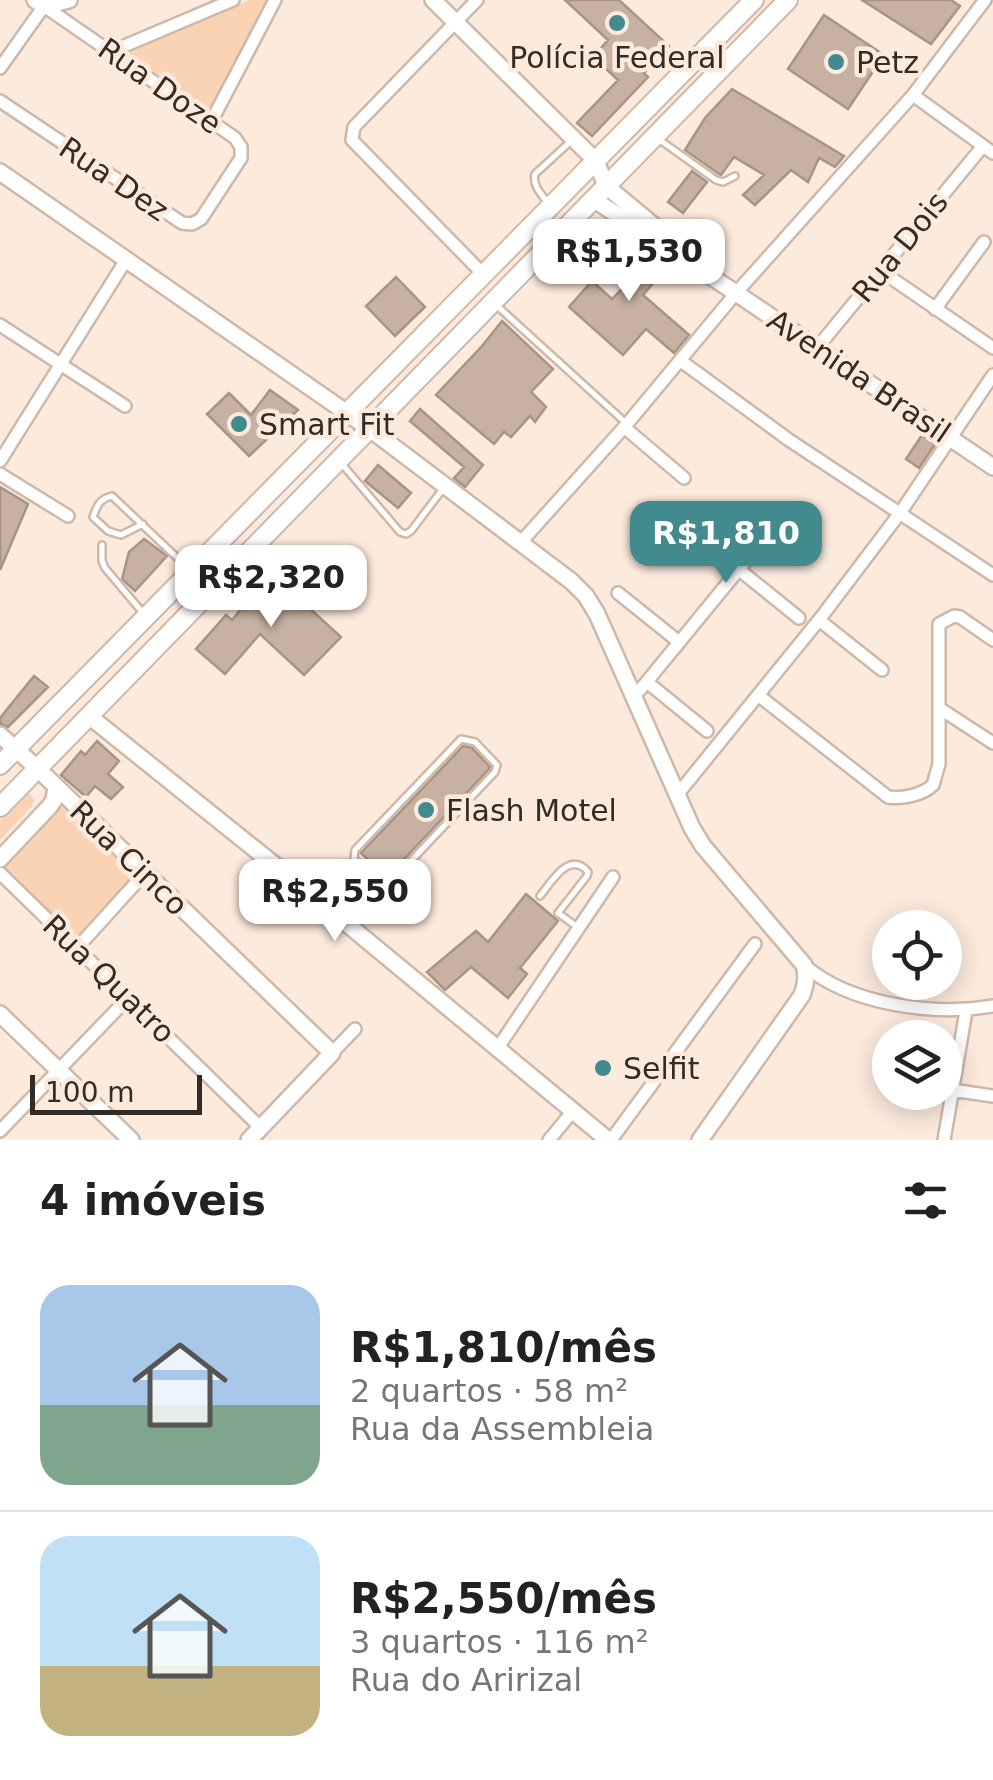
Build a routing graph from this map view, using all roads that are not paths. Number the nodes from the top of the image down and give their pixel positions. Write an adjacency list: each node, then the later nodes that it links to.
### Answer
1 (69, 0): 9 (main road)
2 (233, 0): 11 (street)
3 (275, 0): 15 (street)
4 (433, 0): 10 (main road)
5 (477, 0): 10 (street)
6 (754, 0): 20 (main road)
7 (788, 0): 16 (main road)
8 (985, 0): 13 (street)
9 (41, 2): 11 (street, Rua Doze); 12 (street)
10 (456, 22): 18 (main road); 29 (street)
11 (110, 52): 15 (street, Rua Doze)
12 (0, 68)
13 (913, 95): 19 (street); 30 (street)
14 (0, 102): 17 (street, Rua Dez)
15 (211, 122): 17 (street, Rua Doze)
16 (655, 136): 22 (lane); 24 (main road)
17 (235, 138)
18 (574, 139): 20 (main road); 25 (lane)
19 (988, 149): 28 (street, Rua Dois)
20 (596, 161): 23 (main road); 24 (main road)
21 (0, 172): 27 (main road)
22 (735, 176)
23 (578, 180): 24 (main road); 25 (main road)
24 (600, 192): 30 (main road, Avenida Brasil); 31 (main road)
25 (552, 207): 29 (main road)
26 (984, 242): 32 (street)
27 (126, 260): 37 (street); 40 (main road)
28 (881, 271): 32 (street); 34 (street, Rua Dois)
29 (484, 276): 40 (main road)
30 (730, 289): 34 (main road, Avenida Brasil); 36 (street)
31 (493, 302): 41 (lane); 42 (main road)
32 (934, 309): 35 (street)
33 (0, 325): 37 (street)
34 (817, 348): 43 (main road, Avenida Brasil)
35 (993, 348)
36 (681, 361): 41 (street); 50 (street)
37 (60, 364): 39 (street); 44 (street)
38 (993, 375): 43 (street)
39 (125, 406)
40 (348, 414): 42 (main road); 58 (main road)
41 (626, 426): 48 (street); 55 (street)
42 (370, 429): 45 (main road); 49 (main road)
43 (950, 438): 46 (main road, Avenida Brasil); 50 (street)
44 (0, 461)
45 (339, 461): 49 (lane); 71 (main road)
46 (993, 468)
47 (0, 474): 51 (street)
48 (684, 478)
49 (446, 486): 55 (main road)
50 (900, 513): 59 (street); 63 (street)
51 (68, 516)
52 (680, 522): 57 (street)
53 (143, 524): 53 (lane); 58 (lane)
54 (762, 540): 57 (street)
55 (521, 542): 68 (main road)
56 (102, 545): 61 (lane)
57 (738, 569): 62 (street); 65 (street)
58 (192, 572): 61 (main road)
59 (993, 575)
60 (618, 593): 65 (street)
61 (146, 618): 75 (main road)
62 (798, 618)
63 (818, 620): 66 (street); 69 (street)
64 (993, 640): 70 (street)
65 (679, 642): 67 (street)
66 (882, 670)
67 (647, 682): 68 (street); 72 (street)
68 (633, 693): 79 (main road)
69 (758, 695): 70 (street); 79 (street)
70 (939, 708): 74 (street)
71 (88, 716): 77 (main road); 88 (main road)
72 (707, 731)
73 (0, 735): 75 (main road, Rua Cinco)
74 (993, 743)
75 (16, 748): 76 (main road); 77 (main road, Rua Cinco)
76 (0, 765): 77 (main road)
77 (38, 768): 78 (main road, Rua Cinco); 80 (main road)
78 (56, 787): 81 (main road); 84 (main road, Rua Cinco)
79 (677, 794): 92 (main road)
80 (0, 807)
81 (0, 859)
82 (365, 870): 85 (lane); 85 (lane); 88 (lane)
83 (0, 873): 91 (street, Rua Quatro)
84 (144, 874): 91 (street); 102 (main road, Rua Cinco)
85 (374, 877): 88 (lane)
86 (612, 877): 89 (street)
87 (540, 896): 89 (lane)
88 (321, 903): 101 (main road)
89 (579, 927): 101 (street)
90 (755, 944): 113 (street)
91 (77, 948): 95 (street, Rua Quatro)
92 (804, 965): 93 (street); 94 (main road)
93 (828, 983): 94 (street); 97 (street)
94 (802, 995): 114 (main road)
95 (128, 998): 103 (street); 108 (street, Rua Quatro)
96 (993, 1006): 97 (street)
97 (966, 1011): 100 (street)
98 (0, 1014): 103 (main road)
99 (355, 1030): 102 (street)
100 (962, 1034)
101 (497, 1048): 107 (main road)
102 (332, 1054): 108 (main road)
103 (59, 1070): 109 (street); 110 (main road)
104 (962, 1091): 105 (street)
105 (993, 1096)
106 (949, 1110): 115 (street)
107 (573, 1111): 112 (street); 113 (main road)
108 (261, 1128): 111 (main road)
109 (0, 1132)
110 (131, 1140)
111 (249, 1140)
112 (549, 1140)
113 (609, 1140)
114 (700, 1140)
115 (944, 1140)

